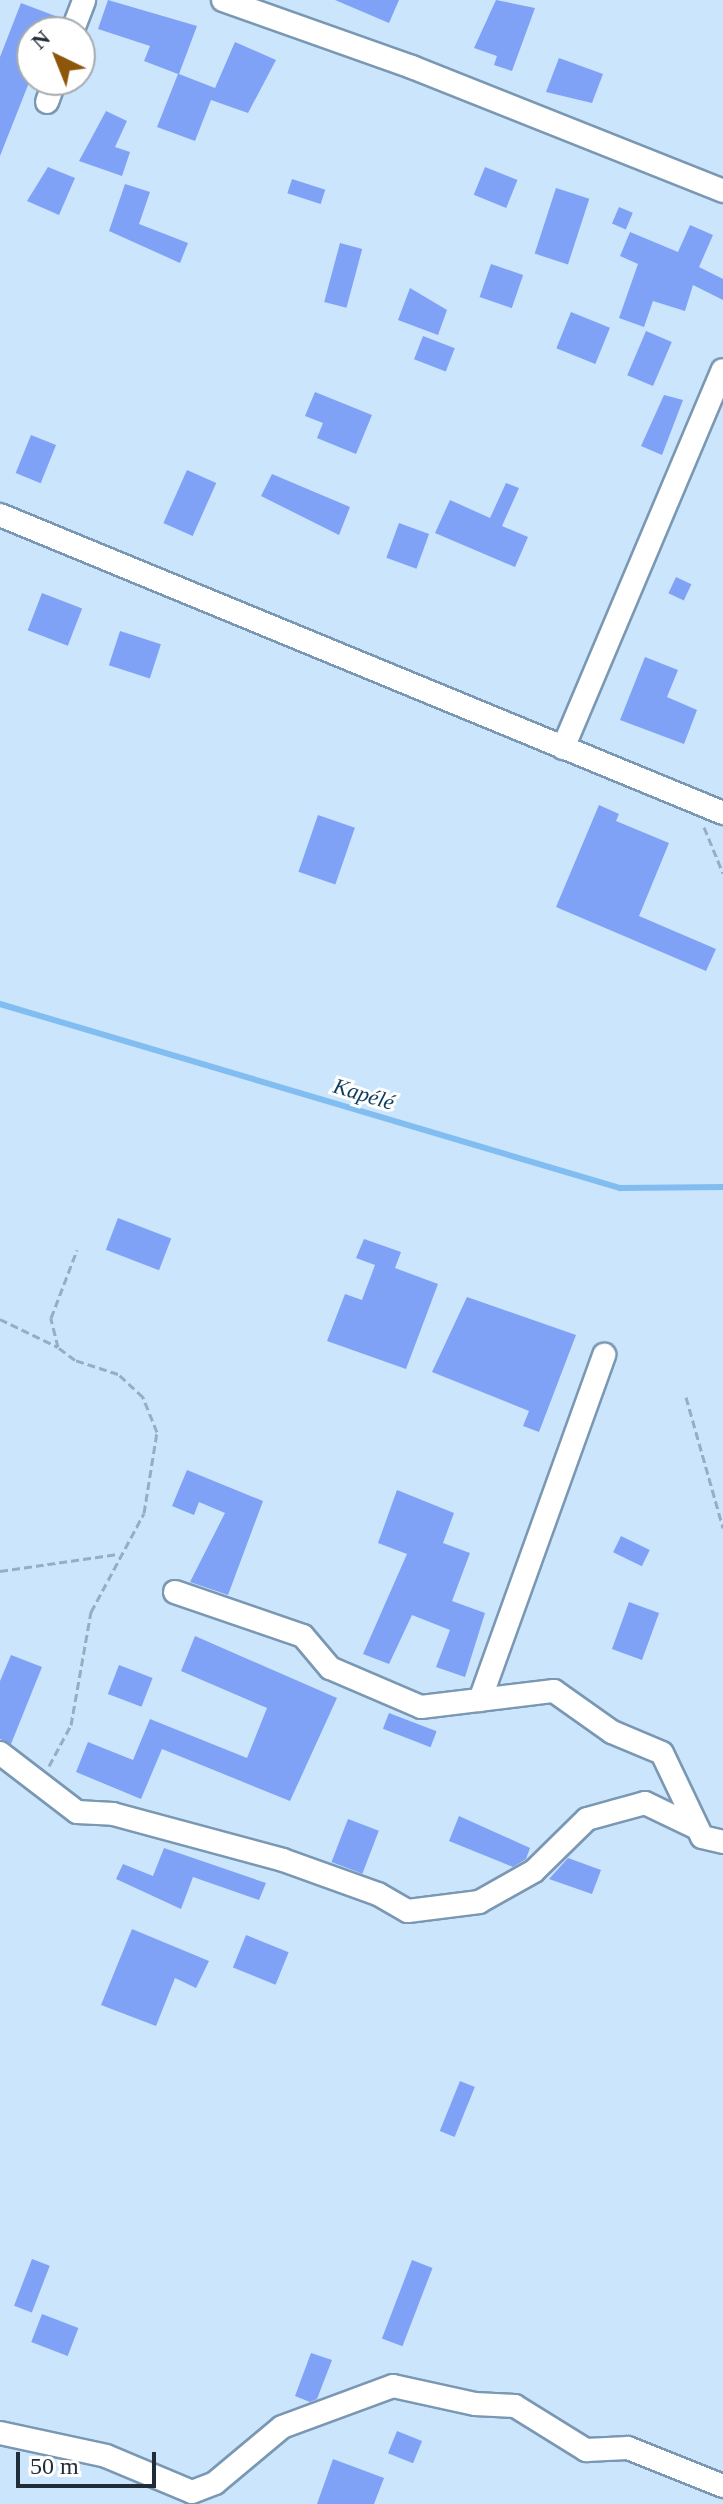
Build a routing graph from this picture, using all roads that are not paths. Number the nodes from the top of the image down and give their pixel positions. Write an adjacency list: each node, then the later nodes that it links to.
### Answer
1 (223, 0): 4 (street)
2 (49, 96): 3 (street)
3 (47, 102)
4 (723, 191)
5 (723, 370): 7 (street)
6 (0, 515): 7 (street)
7 (563, 748): 8 (street)
8 (723, 813)
9 (604, 1355): 11 (street)
10 (175, 1592): 11 (street)
11 (480, 1700): 13 (street)
12 (0, 1753): 13 (street)
13 (697, 1828): 14 (street)
14 (723, 1842)
15 (0, 2433): 16 (street)
16 (723, 2486)

